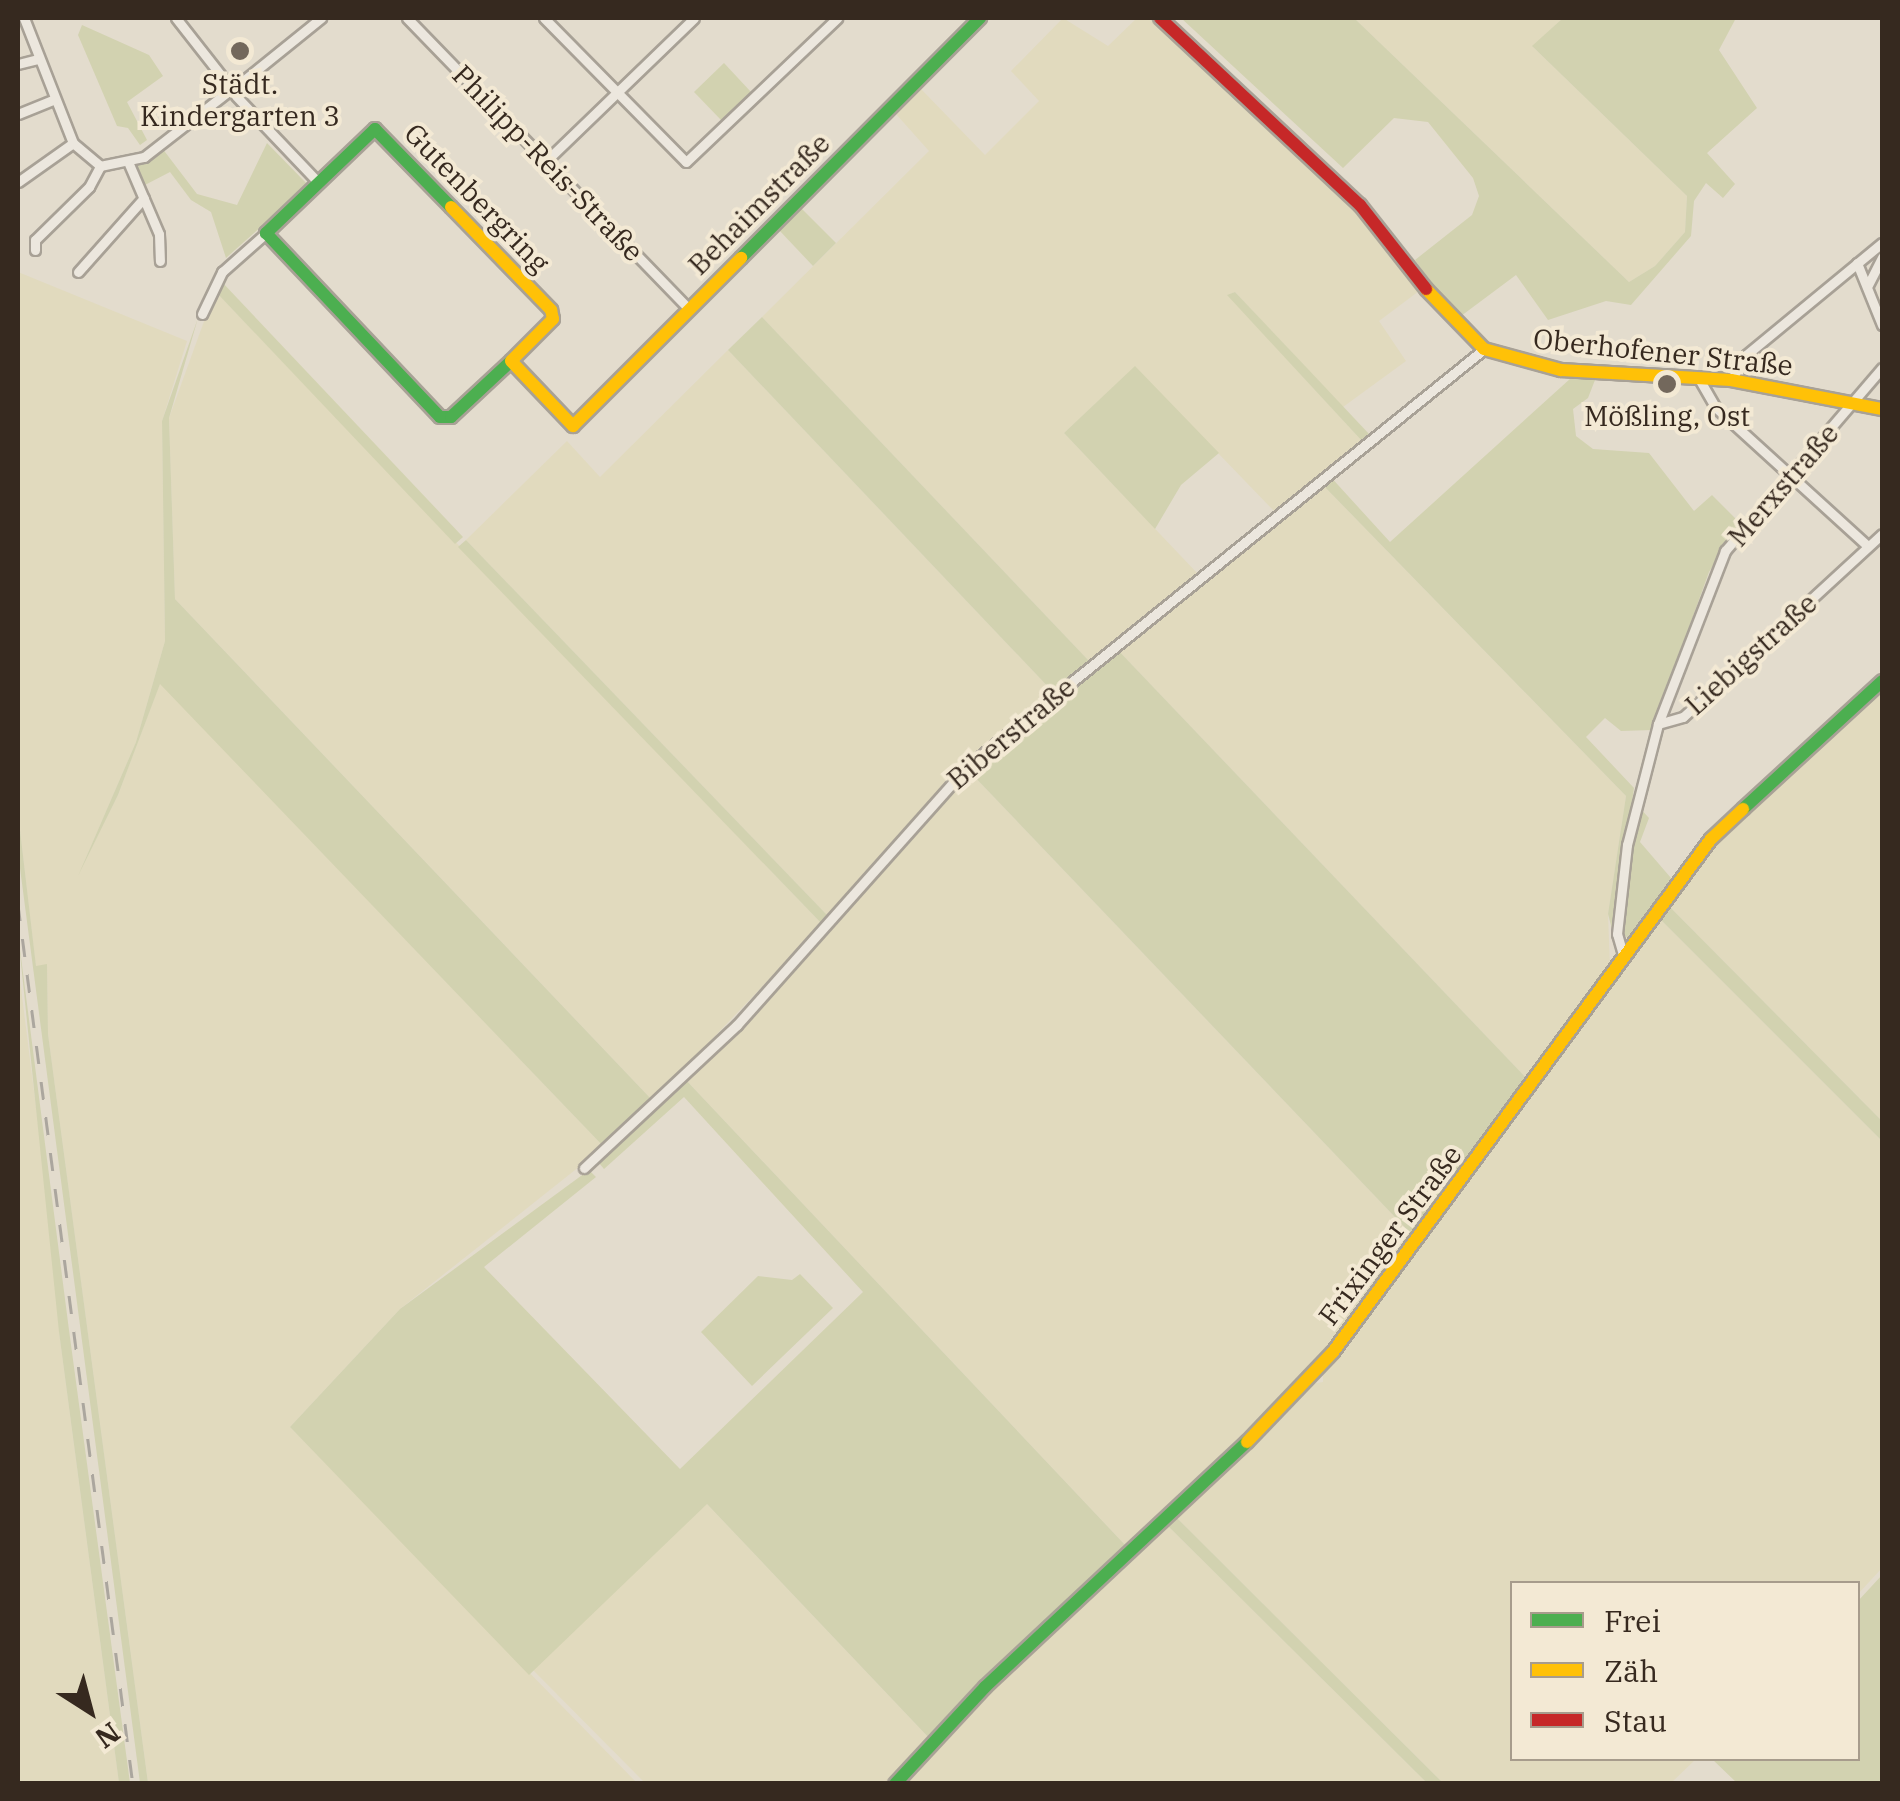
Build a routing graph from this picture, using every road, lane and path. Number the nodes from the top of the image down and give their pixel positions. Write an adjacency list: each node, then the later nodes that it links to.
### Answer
1 (24, 18): 12 (street)
2 (176, 18): 14 (street)
3 (322, 18): 14 (street)
4 (407, 18): 19 (street, Philipp-Reis-Straße)
5 (544, 18): 15 (street)
6 (676, 18): 11 (street)
7 (694, 18): 11 (street)
8 (837, 18): 15 (street)
9 (980, 18): 33 (street, Behaimstraße)
10 (1160, 18): 36 (street, Oberhofener Straße)
11 (685, 26): 15 (street)
12 (38, 60): 13 (street); 16 (street)
13 (18, 64)
14 (231, 90): 20 (street); 23 (street)
15 (617, 93): 19 (street)
16 (53, 100): 17 (street); 18 (street)
17 (18, 114)
18 (73, 143): 21 (street); 22 (street)
19 (545, 162): 33 (street, Philipp-Reis-Straße)
20 (129, 164): 21 (street); 24 (street)
21 (100, 166): 27 (street)
22 (18, 182)
23 (318, 182): 25 (street, Gutenbergring); 37 (street, Gutenbergring)
24 (144, 198): 29 (street); 31 (street)
25 (266, 233): 34 (street, Gutenbergring); 37 (street, Gutenbergring)
26 (1882, 242): 30 (street)
27 (35, 250)
28 (1882, 257): 32 (street)
29 (160, 261)
30 (1857, 262): 32 (street); 40 (street)
31 (78, 272)
32 (1868, 285): 35 (street)
33 (689, 308): 37 (street, Behaimstraße)
34 (202, 314)
35 (1882, 324)
36 (1484, 349): 39 (street, Oberhofener Straße); 49 (street, Biberstraße)
37 (512, 361)
38 (1882, 368): 41 (street, Merxstraße)
39 (1698, 376): 40 (street, Oberhofener Straße); 43 (street)
40 (1730, 380): 41 (street, Oberhofener Straße)
41 (1856, 403): 42 (street, Oberhofener Straße); 43 (street, Merxstraße)
42 (1882, 409)
43 (1788, 474): 45 (street); 47 (street, Merxstraße)
44 (1882, 534): 45 (street, Liebigstraße)
45 (1868, 546): 47 (street, Liebigstraße)
46 (1882, 682): 48 (street, Frixinger Straße)
47 (1658, 724): 48 (street, Liebigstraße)
48 (1624, 958): 50 (street, Frixinger Straße)
49 (584, 1168)
50 (895, 1784)

